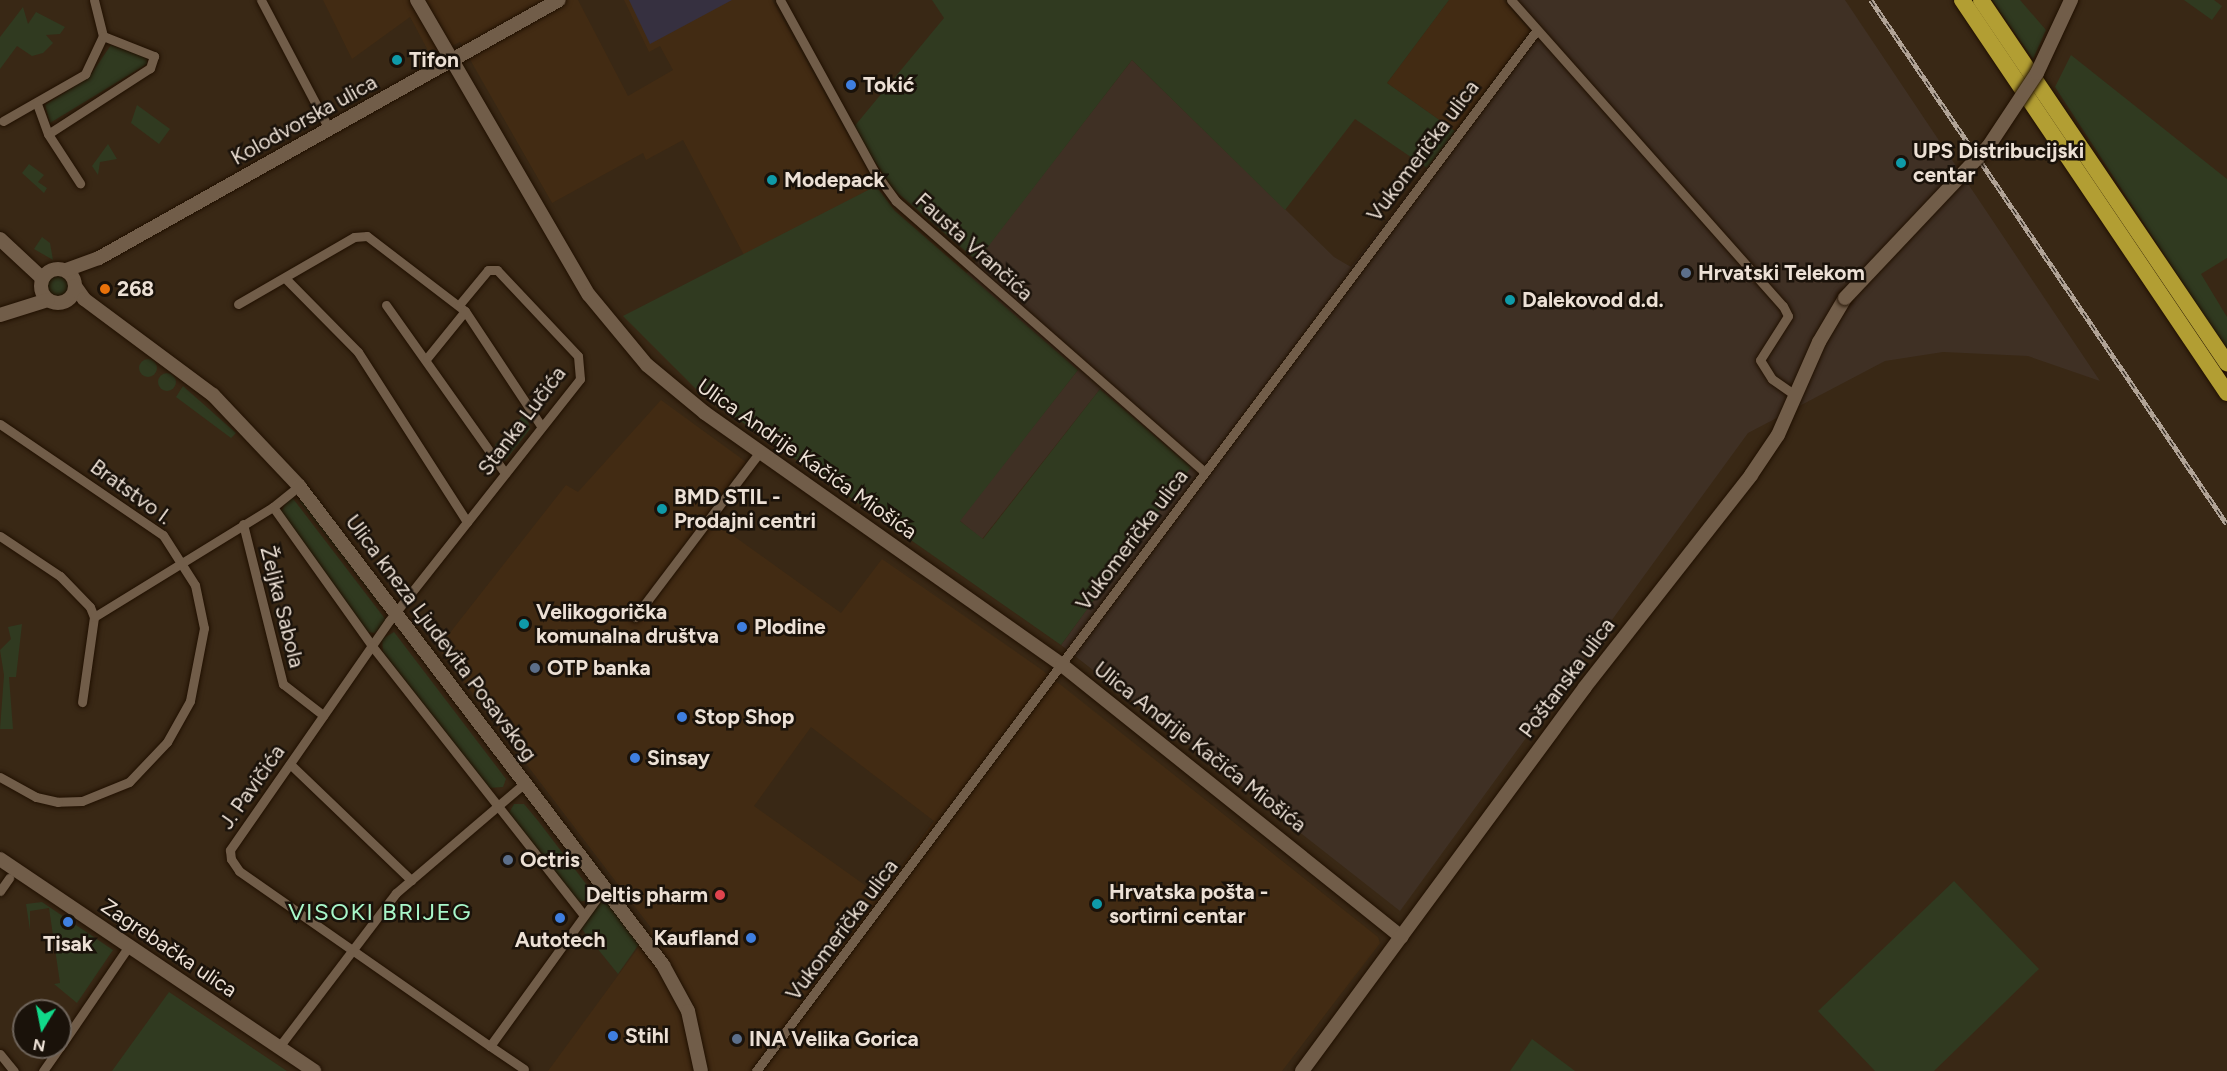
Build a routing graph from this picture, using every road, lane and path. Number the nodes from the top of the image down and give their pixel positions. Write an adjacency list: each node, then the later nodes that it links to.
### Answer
1 (93, 0): 11 (street)
2 (261, 0): 15 (street)
3 (417, 0): 12 (main road, Ulica Andrije Kačića Miošića)
4 (559, 0): 12 (main road, Kolodvorska ulica)
5 (780, 0): 35 (street, Fausta Vrančića)
6 (1511, 0): 10 (street)
7 (1962, 0): 30 (highway)
8 (1981, 0): 29 (highway)
9 (2071, 0): 31 (main road, Poštanska ulica, bridge)
10 (1536, 30): 31 (street); 35 (street, Vukomerička ulica)
11 (103, 36): 13 (street); 16 (street)
12 (450, 63): 15 (main road, Kolodvorska ulica); 34 (main road, Ulica Andrije Kačića Miošića)
13 (37, 103): 14 (street); 16 (street)
14 (3, 121)
15 (329, 129): 19 (main road, Kolodvorska ulica)
16 (48, 134): 17 (street)
17 (80, 183)
18 (2, 240): 20 (main road)
19 (99, 258): 20 (main road, Kolodvorska ulica); 22 (main road, Kolodvorska ulica)
20 (50, 276): 22 (main road, Ulica kneza Ljudevita Posavskog); 23 (main road); 27 (main road, Kolodvorska ulica)
21 (287, 280): 24 (street); 26 (street); 39 (street)
22 (75, 285): 23 (main road, Kolodvorska ulica); 37 (main road, Ulica kneza Ljudevita Posavskog)
23 (48, 300): 27 (main road, Kolodvorska ulica)
24 (238, 304)
25 (386, 305): 28 (street)
26 (462, 308): 28 (street); 33 (street); 33 (street, Stanka Lučića)
27 (3, 314)
28 (427, 358): 36 (street)
29 (2227, 363)
30 (2227, 393)
31 (1795, 395): 60 (main road, Poštanska ulica)
32 (0, 424): 42 (street, Bratstvo I.)
33 (541, 426): 36 (street, Stanka Lučića)
34 (760, 452): 45 (street); 47 (main road, Ulica Andrije Kačića Miošića)
35 (1205, 472): 47 (street, Vukomerička ulica)
36 (505, 473): 39 (street, Stanka Lučića)
37 (298, 486): 38 (street); 43 (main road, Ulica kneza Ljudevita Posavskog)
38 (273, 507): 40 (street); 46 (street)
39 (467, 522): 43 (street, Stanka Lučića)
40 (243, 524): 42 (street); 49 (street, Željka Sabola)
41 (0, 536): 44 (street)
42 (183, 562): 44 (street); 51 (street, Bratstvo I.)
43 (396, 614): 46 (street, J. Pavičića); 52 (main road, Ulica kneza Ljudevita Posavskog)
44 (94, 617): 48 (street)
45 (635, 617)
46 (372, 646): 49 (street, J. Pavičića); 53 (street)
47 (1062, 665): 60 (main road, Ulica Andrije Kačića Miošića); 71 (street, Vukomerička ulica)
48 (82, 702)
49 (323, 715): 50 (street, J. Pavičića)
50 (290, 764): 56 (street); 62 (street, J. Pavičića)
51 (0, 777)
52 (525, 783): 53 (street); 57 (main road, Ulica kneza Ljudevita Posavskog)
53 (497, 806): 56 (street); 59 (street)
54 (0, 859): 61 (main road, Zagrebačka ulica)
55 (9, 878): 58 (street)
56 (411, 880): 62 (street)
57 (605, 886): 59 (street); 70 (main road, Ulica kneza Ljudevita Posavskog)
58 (0, 891)
59 (583, 914): 64 (street)
60 (1402, 937): 72 (main road, Poštanska ulica)
61 (129, 946): 63 (street); 65 (main road, Zagrebačka ulica)
62 (350, 950): 64 (street, J. Pavičića); 65 (street)
63 (72, 1029)
64 (490, 1046): 67 (street, J. Pavičića)
65 (279, 1047): 69 (main road, Zagrebačka ulica)
66 (0, 1054): 68 (street)
67 (524, 1069)
68 (14, 1071)
69 (314, 1071)
70 (701, 1071)
71 (756, 1071)
72 (1302, 1071)

